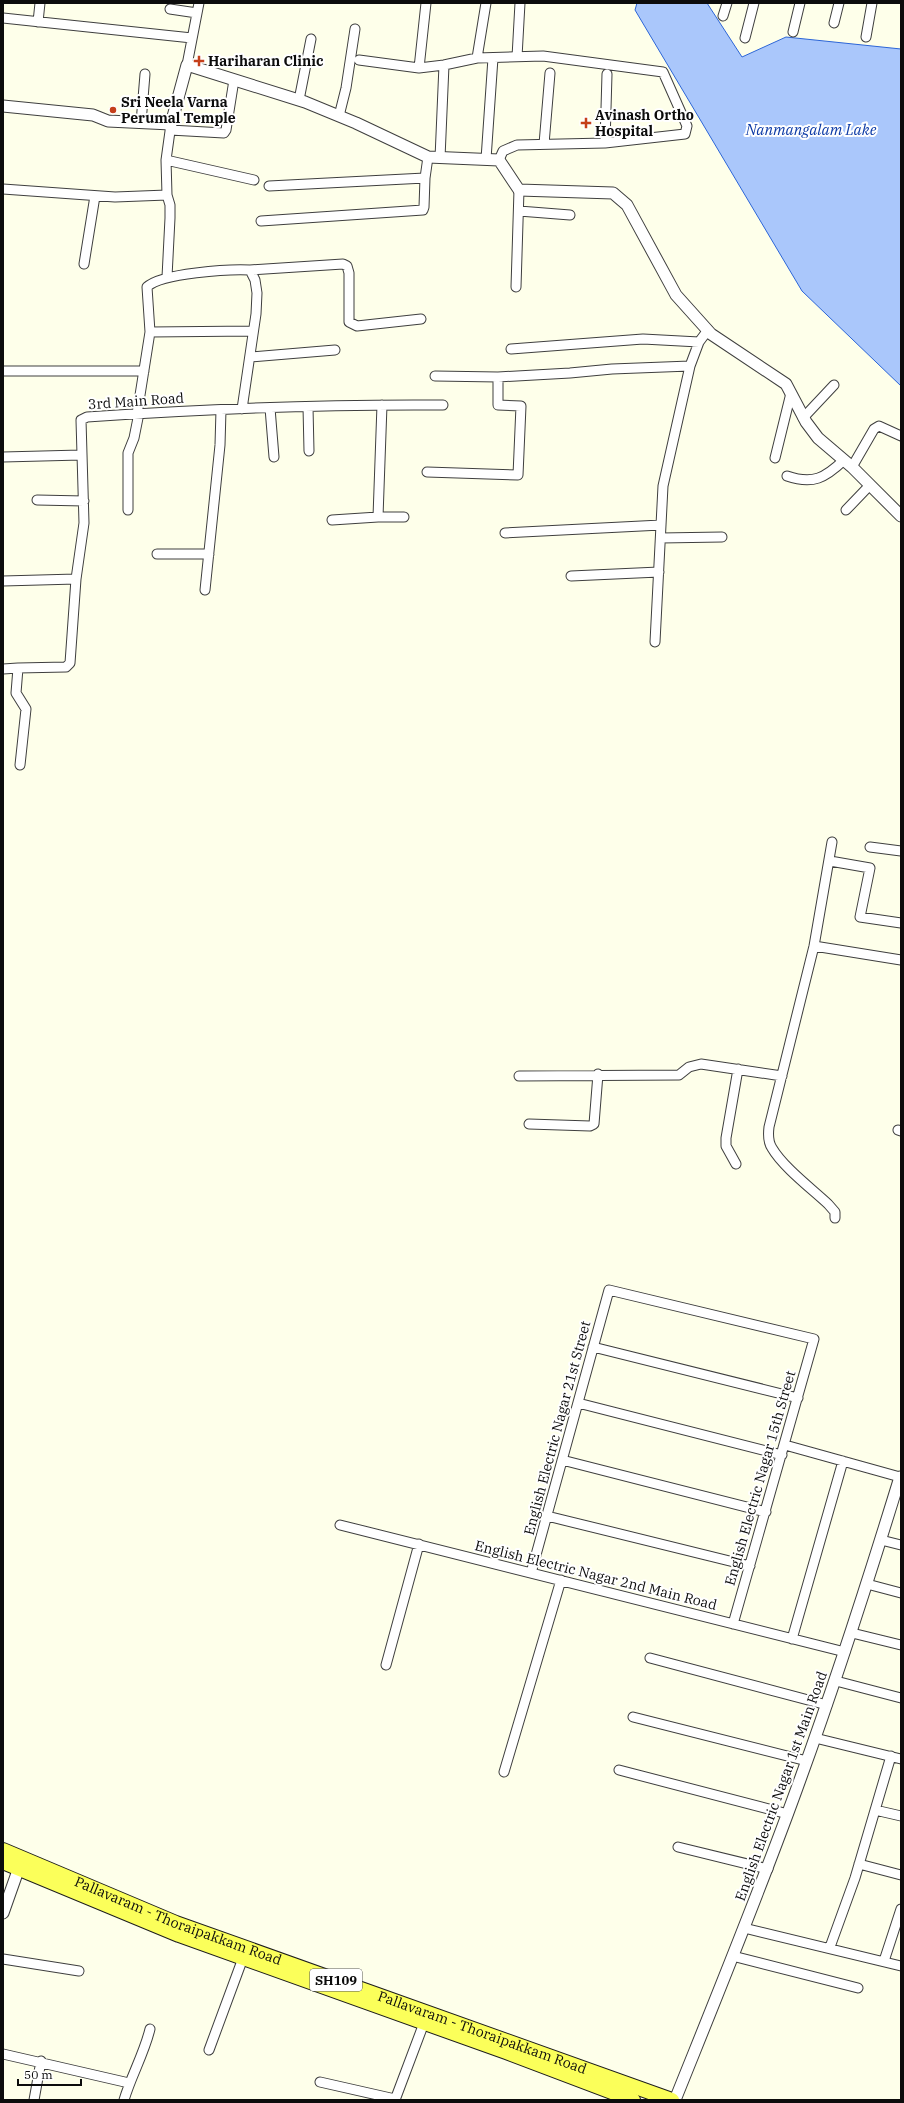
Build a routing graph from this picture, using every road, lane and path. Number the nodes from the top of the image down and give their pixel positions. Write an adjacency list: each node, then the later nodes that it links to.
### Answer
1 (40, 3): 15 (street)
2 (199, 3): 12 (street)
3 (426, 3): 29 (street)
4 (486, 3): 24 (street)
5 (520, 3): 23 (street)
6 (726, 3): 13 (street)
7 (754, 3): 20 (street)
8 (800, 3): 18 (street)
9 (839, 3): 16 (street)
10 (872, 3): 21 (street)
11 (170, 8): 12 (street)
12 (197, 14): 19 (street)
13 (723, 16)
14 (3, 18): 15 (street)
15 (38, 22): 19 (street)
16 (834, 23)
17 (355, 29): 36 (street)
18 (793, 32)
19 (192, 38): 27 (street)
20 (745, 38)
21 (866, 38)
22 (311, 39): 34 (street)
23 (517, 57): 25 (street); 39 (street)
24 (477, 58): 25 (street); 28 (street)
25 (493, 58): 43 (street)
26 (359, 60): 29 (street)
27 (187, 65): 33 (street); 38 (street)
28 (444, 65): 29 (street); 42 (street)
29 (419, 68)
30 (550, 72): 40 (street)
31 (145, 74): 37 (street)
32 (607, 74): 39 (street)
33 (234, 80): 34 (street); 38 (street)
34 (299, 100): 36 (street)
35 (3, 106): 37 (street)
36 (339, 116): 41 (street)
37 (141, 123): 38 (street)
38 (171, 127): 44 (street)
39 (605, 143): 40 (street)
40 (544, 144): 45 (street)
41 (428, 157): 42 (street); 46 (street)
42 (440, 158): 43 (street)
43 (486, 159): 45 (street)
44 (166, 160): 47 (street); 51 (street)
45 (499, 160): 50 (street)
46 (425, 178): 48 (street); 55 (street)
47 (254, 180)
48 (269, 186)
49 (3, 189): 52 (street)
50 (519, 190): 53 (street); 61 (street)
51 (167, 195): 52 (street); 58 (street)
52 (95, 196): 56 (street)
53 (519, 211): 54 (street); 59 (street)
54 (570, 215)
55 (261, 221)
56 (84, 264)
57 (250, 270): 58 (street); 60 (street); 62 (street)
58 (167, 277): 63 (street)
59 (516, 287)
60 (421, 319)
61 (708, 330): 64 (street); 74 (street)
62 (253, 331): 63 (street); 67 (street)
63 (150, 332): 70 (street)
64 (699, 342): 65 (street); 68 (street)
65 (511, 349)
66 (335, 350): 67 (street)
67 (250, 357): 79 (street)
68 (690, 366): 72 (street); 101 (street)
69 (3, 370): 70 (street)
70 (144, 371): 81 (street)
71 (435, 376): 72 (street)
72 (498, 377): 90 (street)
73 (834, 385): 82 (street)
74 (791, 393): 82 (street); 88 (street)
75 (382, 405): 76 (street, 3rd Main Road); 77 (street, 3rd Main Road); 98 (street)
76 (443, 405)
77 (308, 407): 78 (street, 3rd Main Road); 84 (street)
78 (270, 408): 79 (street, 3rd Main Road); 87 (street)
79 (242, 409): 80 (street, 3rd Main Road)
80 (221, 410): 81 (street, 3rd Main Road); 106 (street)
81 (138, 414): 85 (street, 3rd Main Road); 95 (street)
82 (803, 418): 89 (street)
83 (901, 436): 89 (street)
84 (309, 451)
85 (81, 455): 86 (street); 94 (street, 3rd Main Road)
86 (3, 457)
87 (274, 457)
88 (775, 458)
89 (848, 464): 91 (street); 92 (street)
90 (427, 472)
91 (787, 476)
92 (870, 485): 96 (street); 97 (street)
93 (37, 500): 94 (street)
94 (84, 501): 109 (street, 3rd Main Road)
95 (128, 510)
96 (846, 510)
97 (901, 516)
98 (378, 517): 99 (street); 100 (street)
99 (404, 517)
100 (332, 520)
101 (661, 525): 102 (street); 104 (street)
102 (505, 533)
103 (722, 537): 104 (street)
104 (661, 538): 107 (street)
105 (157, 554): 106 (street)
106 (209, 554): 111 (street)
107 (659, 572): 108 (street); 112 (street)
108 (570, 576)
109 (76, 579): 110 (street); 113 (street, 3rd Main Road)
110 (3, 581)
111 (205, 590)
112 (655, 642)
113 (18, 668): 114 (street); 115 (street)
114 (3, 669)
115 (20, 765)
116 (832, 842): 119 (street)
117 (870, 847): 118 (street)
118 (901, 850)
119 (830, 860): 120 (street); 121 (street)
120 (901, 923)
121 (814, 946): 122 (street); 126 (street)
122 (901, 960)
123 (738, 1069): 124 (street); 126 (street); 128 (street)
124 (598, 1074): 125 (street); 127 (street)
125 (519, 1076)
126 (782, 1076): 129 (street)
127 (529, 1124)
128 (736, 1164)
129 (835, 1218)
130 (609, 1290): 131 (street, English Electric Nagar 21st Street); 132 (street, English Electric Nagar 15th Street)
131 (593, 1347): 132 (street); 133 (street, English Electric Nagar 21st Street)
132 (798, 1398): 134 (street, English Electric Nagar 15th Street)
133 (578, 1403): 135 (street); 136 (street, English Electric Nagar 21st Street)
134 (785, 1445): 135 (street, English Electric Nagar 15th Street); 137 (street)
135 (782, 1455): 140 (street, English Electric Nagar 15th Street)
136 (562, 1460): 140 (street); 141 (street, English Electric Nagar 21st Street)
137 (843, 1461): 138 (street); 153 (street)
138 (900, 1477): 139 (street, English Electric Nagar 1st Main Road)
139 (898, 1495): 143 (street, English Electric Nagar 1st Main Road)
140 (766, 1512): 146 (street, English Electric Nagar 15th Street)
141 (547, 1516): 146 (street); 147 (street, English Electric Nagar 21st Street)
142 (340, 1525): 144 (street, English Electric Nagar 2nd Main Road)
143 (881, 1540): 145 (street); 149 (street, English Electric Nagar 1st Main Road)
144 (419, 1544): 147 (street, English Electric Nagar 2nd Main Road); 157 (street)
145 (901, 1545)
146 (750, 1566): 151 (street, English Electric Nagar 15th Street)
147 (531, 1573): 148 (street, English Electric Nagar 2nd Main Road)
148 (561, 1580): 151 (street, English Electric Nagar 2nd Main Road); 167 (street)
149 (867, 1584): 150 (street); 152 (street, English Electric Nagar 1st Main Road)
150 (901, 1594)
151 (733, 1624): 153 (street, English Electric Nagar 2nd Main Road)
152 (852, 1633): 154 (street); 155 (street, English Electric Nagar 1st Main Road)
153 (792, 1639): 155 (street, English Electric Nagar 2nd Main Road)
154 (901, 1645)
155 (845, 1652): 158 (street, English Electric Nagar 1st Main Road)
156 (650, 1658): 160 (street)
157 (386, 1665)
158 (836, 1681): 159 (street); 160 (street, English Electric Nagar 1st Main Road)
159 (901, 1698)
160 (827, 1705): 162 (street, English Electric Nagar 1st Main Road)
161 (633, 1717): 165 (street)
162 (815, 1738): 163 (street); 165 (street, English Electric Nagar 1st Main Road)
163 (891, 1756): 164 (street); 168 (street)
164 (901, 1759)
165 (807, 1761): 169 (street, English Electric Nagar 1st Main Road)
166 (619, 1770): 169 (street)
167 (504, 1772)
168 (875, 1810): 170 (street); 175 (street)
169 (788, 1814): 176 (street, English Electric Nagar 1st Main Road)
170 (901, 1816)
171 (678, 1847): 176 (street)
172 (3, 1850): 174 (main road, Pallavaram - Thoraipakkam Road / SH109)
173 (3, 1862): 174 (main road, Pallavaram - Thoraipakkam Road / SH109)
174 (21, 1863): 179 (street); 183 (main road, Pallavaram - Thoraipakkam Road / SH109); 199 (main road, Pallavaram - Thoraipakkam Road / SH109)
175 (859, 1864): 177 (street); 181 (street)
176 (768, 1869): 180 (street, English Electric Nagar 1st Main Road)
177 (901, 1874)
178 (901, 1909): 185 (street)
179 (3, 1914)
180 (744, 1928): 181 (street); 182 (street, English Electric Nagar 1st Main Road)
181 (830, 1947): 185 (street)
182 (733, 1956): 182 (street); 200 (street, English Electric Nagar 1st Main Road)
183 (242, 1958): 188 (main road, Pallavaram - Thoraipakkam Road / SH109); 190 (street)
184 (3, 1959): 187 (street)
185 (884, 1961): 186 (street)
186 (901, 1966)
187 (79, 1971)
188 (424, 2023): 197 (street); 198 (main road, Pallavaram - Thoraipakkam Road / SH109)
189 (150, 2029): 194 (street)
190 (209, 2050)
191 (3, 2054): 192 (street)
192 (41, 2061): 194 (street); 195 (street)
193 (320, 2082): 197 (street)
194 (129, 2083): 196 (street)
195 (34, 2100)
196 (124, 2100)
197 (395, 2100)
198 (633, 2100)
199 (672, 2100)
200 (676, 2100)

